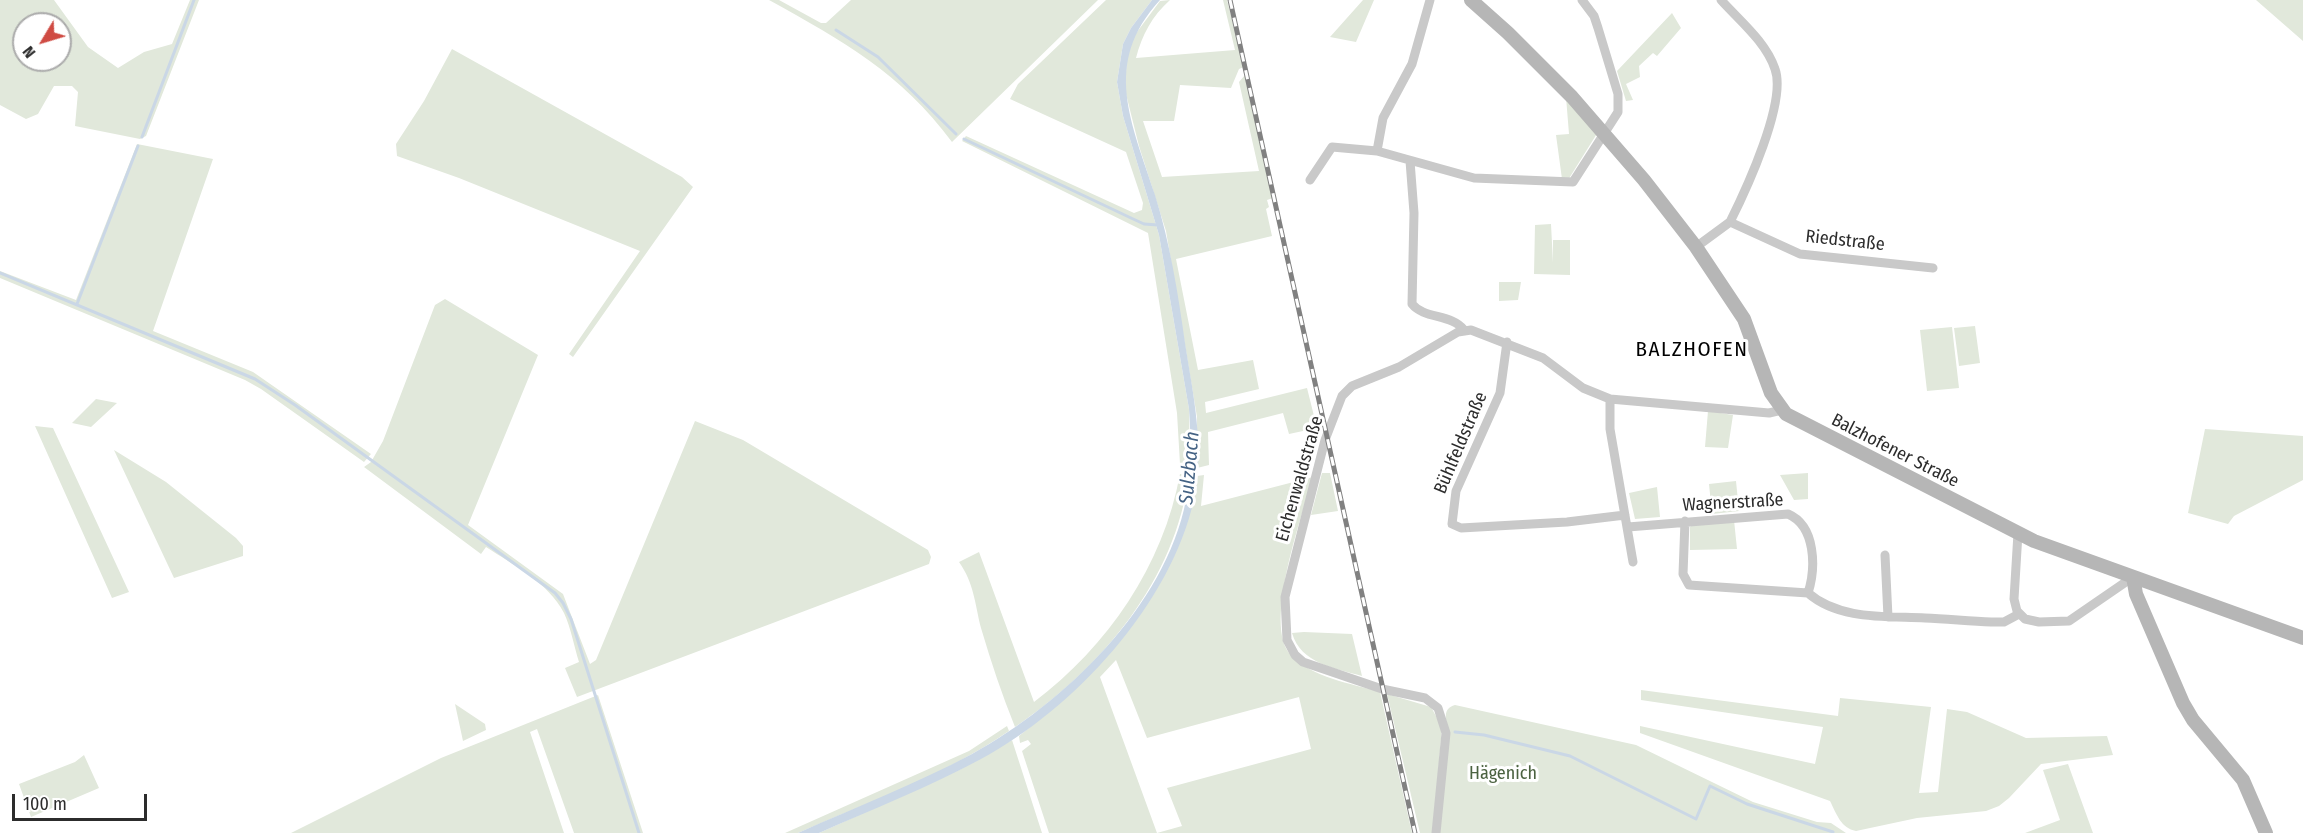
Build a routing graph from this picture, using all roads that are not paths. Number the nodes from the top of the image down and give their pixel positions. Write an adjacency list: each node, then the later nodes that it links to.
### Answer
1 (1430, 0): 6 (street)
2 (1471, 0): 5 (street, Balzhofener Straße)
3 (1582, 0): 5 (street)
4 (1721, 0): 9 (street)
5 (1605, 133): 7 (street); 10 (street, Balzhofener Straße)
6 (1377, 151): 7 (street); 8 (street)
7 (1410, 161): 12 (street)
8 (1310, 180)
9 (1730, 222): 10 (street); 11 (street, Riedstraße)
10 (1696, 247): 15 (street, Balzhofener Straße)
11 (1933, 267)
12 (1464, 330): 13 (street); 29 (street, Eichenwaldstraße)
13 (1507, 342): 14 (street); 16 (street, Bühlfeldstraße)
14 (1610, 399): 15 (street); 16 (street)
15 (1782, 410): 19 (street, Balzhofener Straße)
16 (1626, 515): 18 (street)
17 (1684, 521): 18 (street, Wagnerstraße); 24 (street); 24 (street, Wagnerstraße)
18 (1628, 527): 21 (street)
19 (2018, 533): 22 (street, Balzhofener Straße); 25 (street)
20 (1885, 555): 26 (street)
21 (1633, 562)
22 (2133, 577): 23 (street, Balzhofener Straße); 25 (street); 27 (street)
23 (2157, 585): 27 (street); 28 (street, Balzhofener Straße)
24 (1808, 593): 26 (street)
25 (2019, 614): 26 (street)
26 (1887, 617)
27 (2148, 617): 30 (street)
28 (2303, 638)
29 (1436, 833)
30 (2266, 833)

